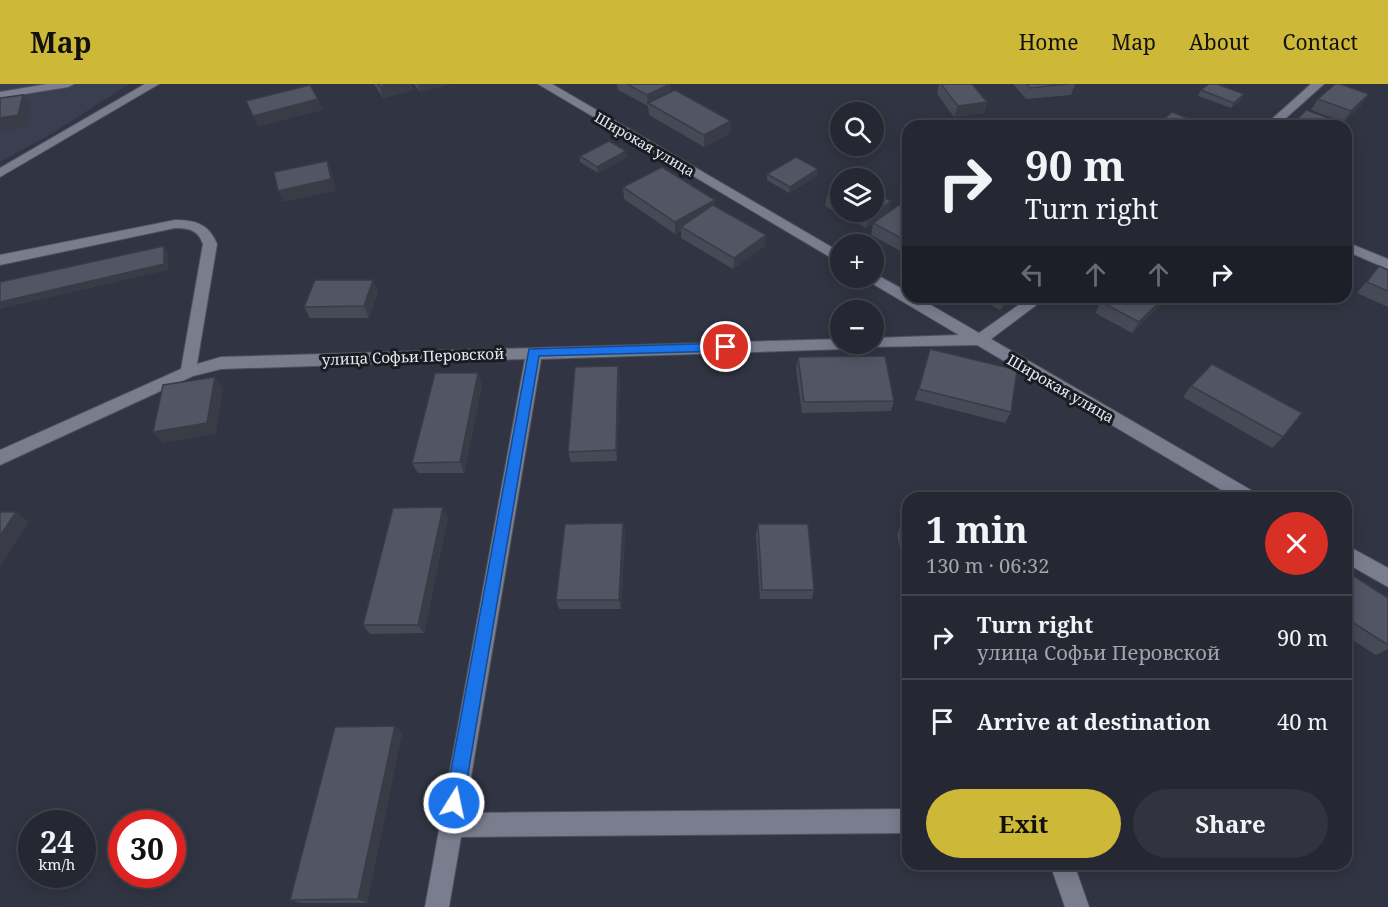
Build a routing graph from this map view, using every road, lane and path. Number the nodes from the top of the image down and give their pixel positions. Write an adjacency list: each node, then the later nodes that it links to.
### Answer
1 (68, 84): 5 (street)
2 (153, 84): 7 (street)
3 (544, 84): 9 (street, Широкая улица)
4 (1318, 84): 6 (street)
5 (0, 95)
6 (1276, 120)
7 (0, 173)
8 (1352, 249): 11 (street)
9 (830, 252)
10 (0, 260): 20 (street)
11 (1388, 264)
12 (884, 284): 13 (street, Широкая улица)
13 (902, 295)
14 (916, 303): 16 (street, Широкая улица)
15 (1031, 303): 16 (street)
16 (979, 340): 17 (street); 22 (street, Широкая улица)
17 (884, 343)
18 (830, 344): 19 (street, улица Софьи Перовской)
19 (534, 352): 20 (street, улица Софьи Перовской); 26 (street)
20 (188, 372): 21 (street, улица Софьи Перовской)
21 (0, 458)
22 (1240, 492)
23 (1352, 557): 24 (street)
24 (1388, 578)
25 (902, 821): 26 (street)
26 (450, 825): 28 (street)
27 (1064, 870): 29 (street)
28 (437, 907)
29 (1077, 907)

